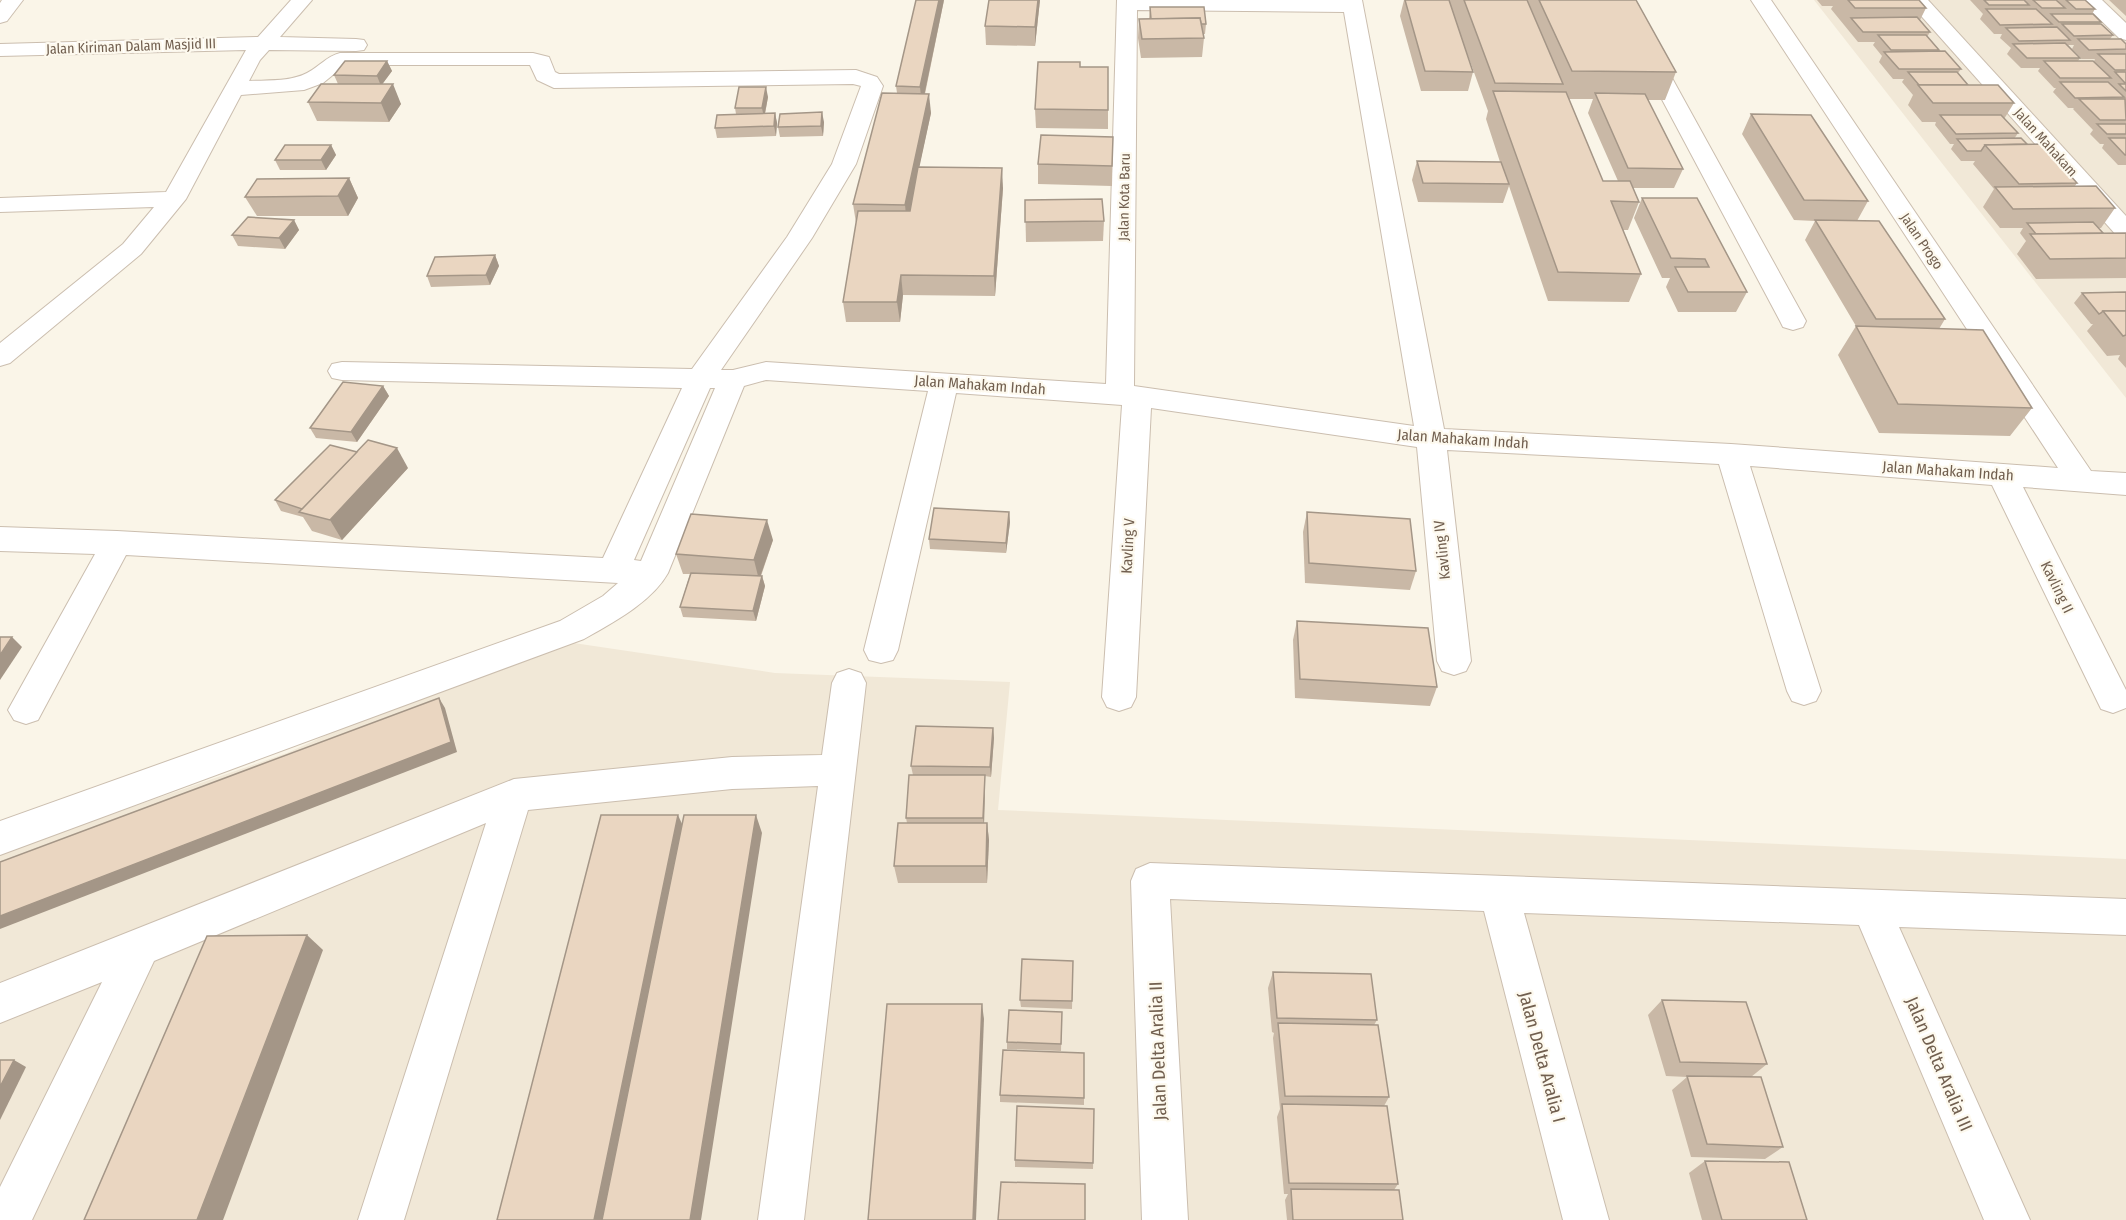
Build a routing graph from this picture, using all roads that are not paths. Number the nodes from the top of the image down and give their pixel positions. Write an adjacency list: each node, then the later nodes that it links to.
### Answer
1 (13, 0): 9 (street)
2 (302, 0): 11 (street)
3 (1619, 0): 18 (street)
4 (1761, 0): 27 (street, Jalan Progo)
5 (1917, 0): 17 (street, Jalan Mahakam)
6 (2090, 0): 10 (street)
7 (1127, 2): 8 (street); 23 (street, Jalan Kota Baru)
8 (1353, 3): 24 (street, Kavling IV)
9 (0, 17)
10 (2126, 34)
11 (262, 43): 12 (street, Jalan Kiriman Dalam Masjid III); 13 (street, Jalan Kiriman Dalam Masjid III); 14 (street)
12 (356, 45)
13 (0, 50)
14 (233, 89): 15 (street); 21 (street)
15 (174, 199): 16 (street); 19 (street)
16 (0, 205)
17 (2126, 231)
18 (1793, 321)
19 (0, 357)
20 (342, 370): 21 (street, Jalan Mahakam Indah)
21 (716, 379): 22 (street, Jalan Mahakam Indah); 31 (street); 32 (street)
22 (945, 382): 23 (street, Jalan Mahakam Indah); 33 (street)
23 (1128, 395): 24 (street, Jalan Mahakam Indah); 37 (street, Kavling V)
24 (1431, 439): 25 (street, Jalan Mahakam Indah); 34 (street, Kavling IV)
25 (1731, 454): 26 (street, Jalan Mahakam Indah); 36 (street)
26 (2002, 475): 27 (street, Jalan Mahakam Indah); 38 (street, Kavling II)
27 (2083, 482): 28 (street, Jalan Mahakam Indah)
28 (2126, 484)
29 (0, 539): 30 (street)
30 (117, 543): 31 (street); 39 (street)
31 (614, 570): 32 (street)
32 (652, 573): 42 (street)
33 (881, 650)
34 (1454, 662)
35 (849, 683): 40 (street)
36 (1804, 691)
37 (1119, 697)
38 (2113, 699)
39 (26, 710)
40 (838, 770): 41 (street); 50 (street)
41 (514, 795): 46 (street); 49 (street)
42 (0, 838)
43 (1499, 894): 44 (street); 51 (street, Jalan Delta Aralia II); 52 (street, Jalan Delta Aralia I)
44 (1871, 908): 45 (street); 53 (street, Jalan Delta Aralia III)
45 (2126, 917)
46 (140, 948): 47 (street); 48 (street)
47 (0, 1003)
48 (8, 1220)
49 (381, 1220)
50 (781, 1220)
51 (1165, 1220)
52 (1586, 1220)
53 (2007, 1220)

